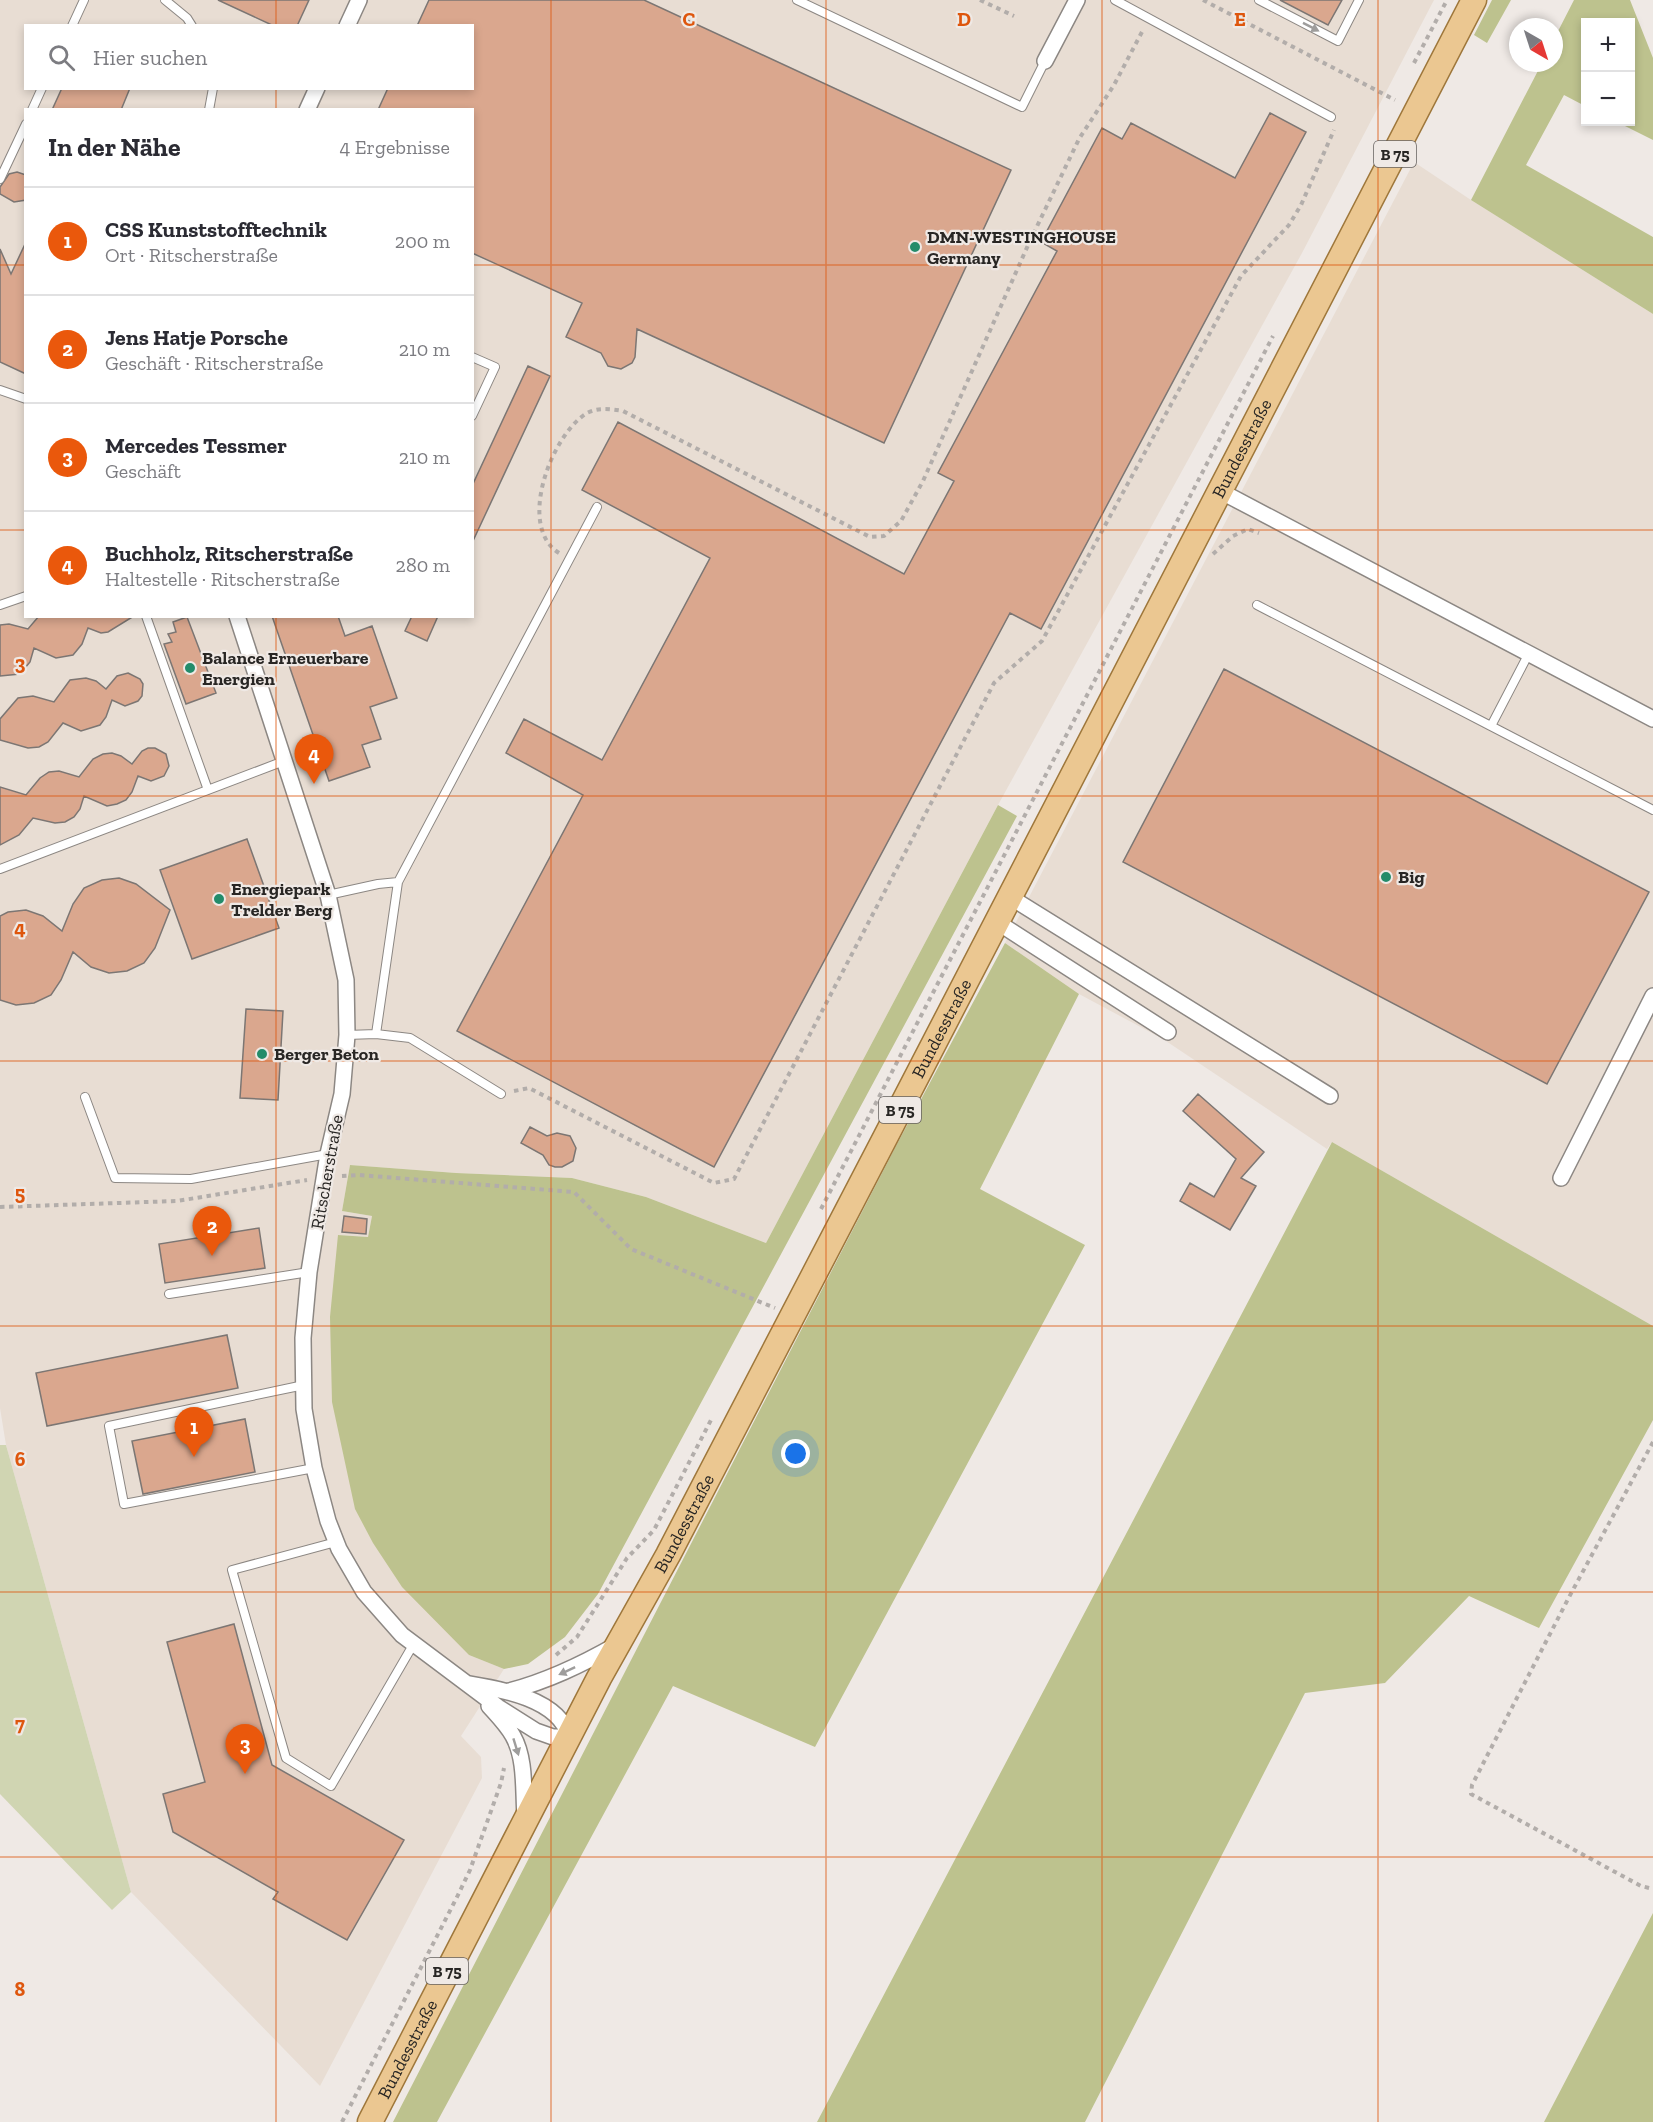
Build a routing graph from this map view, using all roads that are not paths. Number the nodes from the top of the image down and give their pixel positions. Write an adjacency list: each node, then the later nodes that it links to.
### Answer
1 (84, 0): 10 (lane)
2 (165, 0): 11 (lane)
3 (359, 0): 12 (street)
4 (797, 0): 13 (lane)
5 (1077, 0): 13 (street)
6 (1115, 0): 20 (lane)
7 (1259, 0): 8 (lane, one-way to 8)
8 (1359, 0)
9 (1474, 0): 27 (main road, Bundesstraße / B 75)
10 (73, 24)
11 (191, 24)
12 (348, 24)
13 (1046, 61)
14 (41, 90): 17 (lane)
15 (213, 90): 18 (lane)
16 (316, 90): 19 (street)
17 (33, 108)
18 (209, 108)
19 (308, 108)
20 (1331, 117)
21 (24, 128): 22 (lane)
22 (0, 179)
23 (474, 358): 26 (lane)
24 (0, 390): 25 (lane)
25 (24, 398)
26 (474, 412)
27 (1220, 491): 34 (street); 43 (main road, Bundesstraße / B 75)
28 (597, 507): 41 (lane)
29 (24, 597): 30 (lane)
30 (0, 605)
31 (1257, 605): 36 (lane)
32 (147, 618): 38 (lane)
33 (238, 618): 37 (street, Ritscherstraße)
34 (1529, 653): 35 (street); 36 (lane)
35 (1653, 718)
36 (1491, 726): 39 (lane)
37 (284, 761): 38 (lane); 42 (street, Ritscherstraße)
38 (208, 790): 40 (lane)
39 (1653, 810)
40 (0, 869)
41 (398, 882): 42 (lane); 47 (lane)
42 (328, 895): 48 (street, Ritscherstraße)
43 (1010, 897): 44 (main road, Bundesstraße / B 75); 50 (street)
44 (997, 922): 46 (street); 59 (main road, Bundesstraße / B 75)
45 (1653, 996): 53 (street)
46 (1168, 1032)
47 (376, 1034): 48 (lane); 49 (lane)
48 (347, 1035): 52 (street, Ritscherstraße)
49 (501, 1094)
50 (1329, 1096)
51 (86, 1097): 52 (lane)
52 (328, 1154): 54 (street, Ritscherstraße)
53 (1561, 1178)
54 (309, 1272): 55 (lane); 56 (street, Ritscherstraße)
55 (169, 1294)
56 (304, 1385): 57 (street, Ritscherstraße); 57 (lane)
57 (314, 1468): 58 (street, Ritscherstraße)
58 (336, 1542): 60 (street, Ritscherstraße); 60 (lane)
59 (618, 1643): 62 (street, Ritscherstraße, one-way to 62); 63 (main road, Bundesstraße / B 75)
60 (413, 1645): 61 (street, Ritscherstraße)
61 (469, 1684): 62 (street, Ritscherstraße); 63 (street, Ritscherstraße); 64 (street, Ritscherstraße, one-way to 64)
62 (509, 1690): 63 (street, Ritscherstraße)
63 (569, 1737): 64 (main road, Bundesstraße / B 75)
64 (525, 1821): 65 (main road, Bundesstraße / B 75)
65 (369, 2122)

